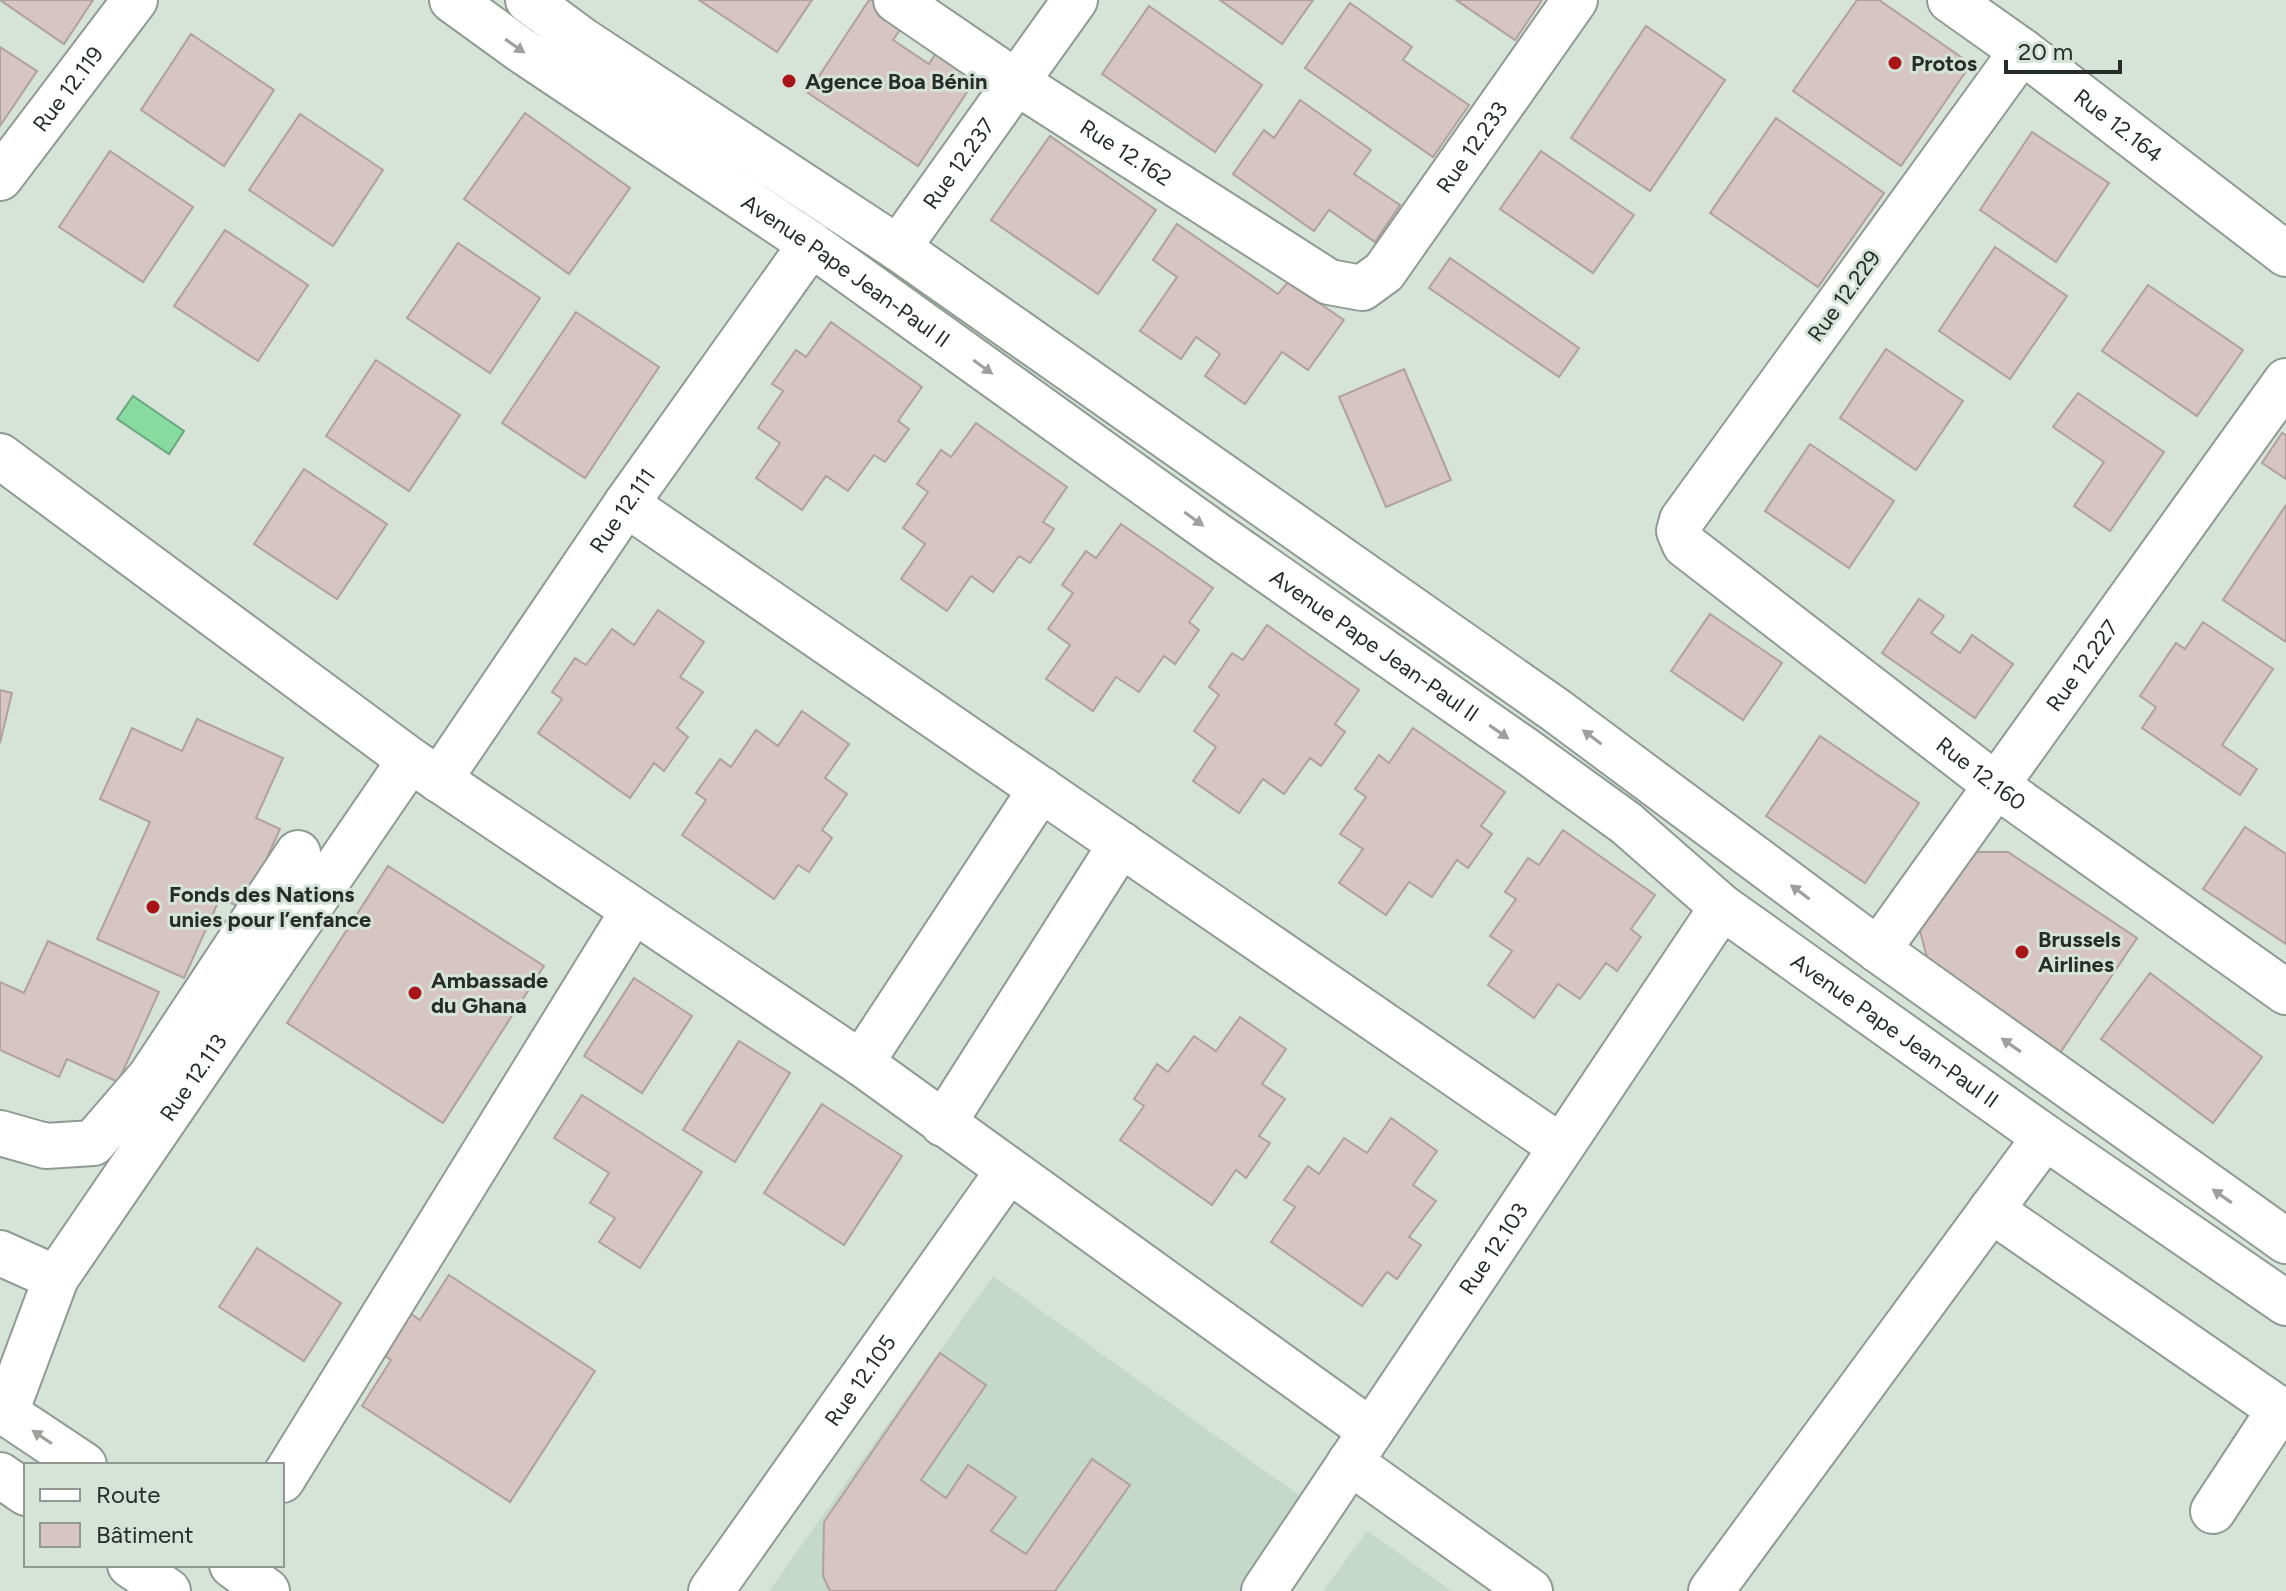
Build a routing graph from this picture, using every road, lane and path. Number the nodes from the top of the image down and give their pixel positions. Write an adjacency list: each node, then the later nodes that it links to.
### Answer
1 (135, 0): 10 (street, Rue 12.119)
2 (452, 0): 11 (street, Avenue Pape Jean-Paul II, one-way to 11)
3 (528, 0): 12 (street, Avenue Pape Jean-Paul II)
4 (896, 0): 9 (street, Rue 12.162)
5 (1075, 0): 9 (street, Rue 12.237)
6 (1575, 0): 14 (street, Rue 12.233)
7 (1950, 0): 8 (street, Rue 12.164)
8 (2022, 51): 13 (street, Rue 12.164); 18 (street, Rue 12.229)
9 (1016, 82): 12 (street, Rue 12.237); 14 (street, Rue 12.162)
10 (0, 178)
11 (811, 244): 17 (street, Rue 12.111); 24 (street, Avenue Pape Jean-Paul II, one-way to 24)
12 (898, 248): 26 (street, Avenue Pape Jean-Paul II, one-way to 12)
13 (2286, 254)
14 (1362, 288)
15 (2286, 381): 20 (street, Rue 12.227)
16 (0, 456): 19 (street)
17 (626, 504): 19 (street, Rue 12.111); 21 (street)
18 (1685, 545): 20 (street, Rue 12.160)
19 (425, 770): 25 (street); 37 (street, Rue 12.113)
20 (1997, 786): 26 (street, Rue 12.227); 27 (street, Rue 12.160)
21 (1041, 789): 22 (street); 28 (street)
22 (1121, 844): 29 (street); 32 (street)
23 (298, 853): 30 (street)
24 (1722, 907): 31 (street, Avenue Pape Jean-Paul II); 32 (street, Rue 12.103)
25 (633, 911): 28 (street); 44 (street)
26 (1878, 950): 35 (street, Avenue Pape Jean-Paul II, one-way to 26)
27 (2286, 992)
28 (861, 1063): 29 (street)
29 (943, 1124): 33 (street)
30 (0, 1133)
31 (2045, 1137): 34 (street); 38 (street, Avenue Pape Jean-Paul II)
32 (1561, 1147): 41 (street, Rue 12.103)
33 (1008, 1171): 41 (street); 51 (street, Rue 12.105)
34 (1991, 1210): 40 (street); 54 (street)
35 (2286, 1241)
36 (0, 1253): 37 (street)
37 (56, 1278): 39 (street, Rue 12.113)
38 (2286, 1303)
39 (3, 1411): 42 (street, one-way to 39)
40 (2283, 1411): 46 (street)
41 (1361, 1447): 52 (street, Rue 12.103); 53 (street)
42 (81, 1463)
43 (0, 1475): 45 (street)
44 (284, 1477)
45 (24, 1492)
46 (2213, 1511)
47 (133, 1567): 49 (street)
48 (235, 1567): 50 (street)
49 (168, 1591)
50 (267, 1591)
51 (711, 1591)
52 (1264, 1591)
53 (1530, 1591)
54 (1711, 1591)

